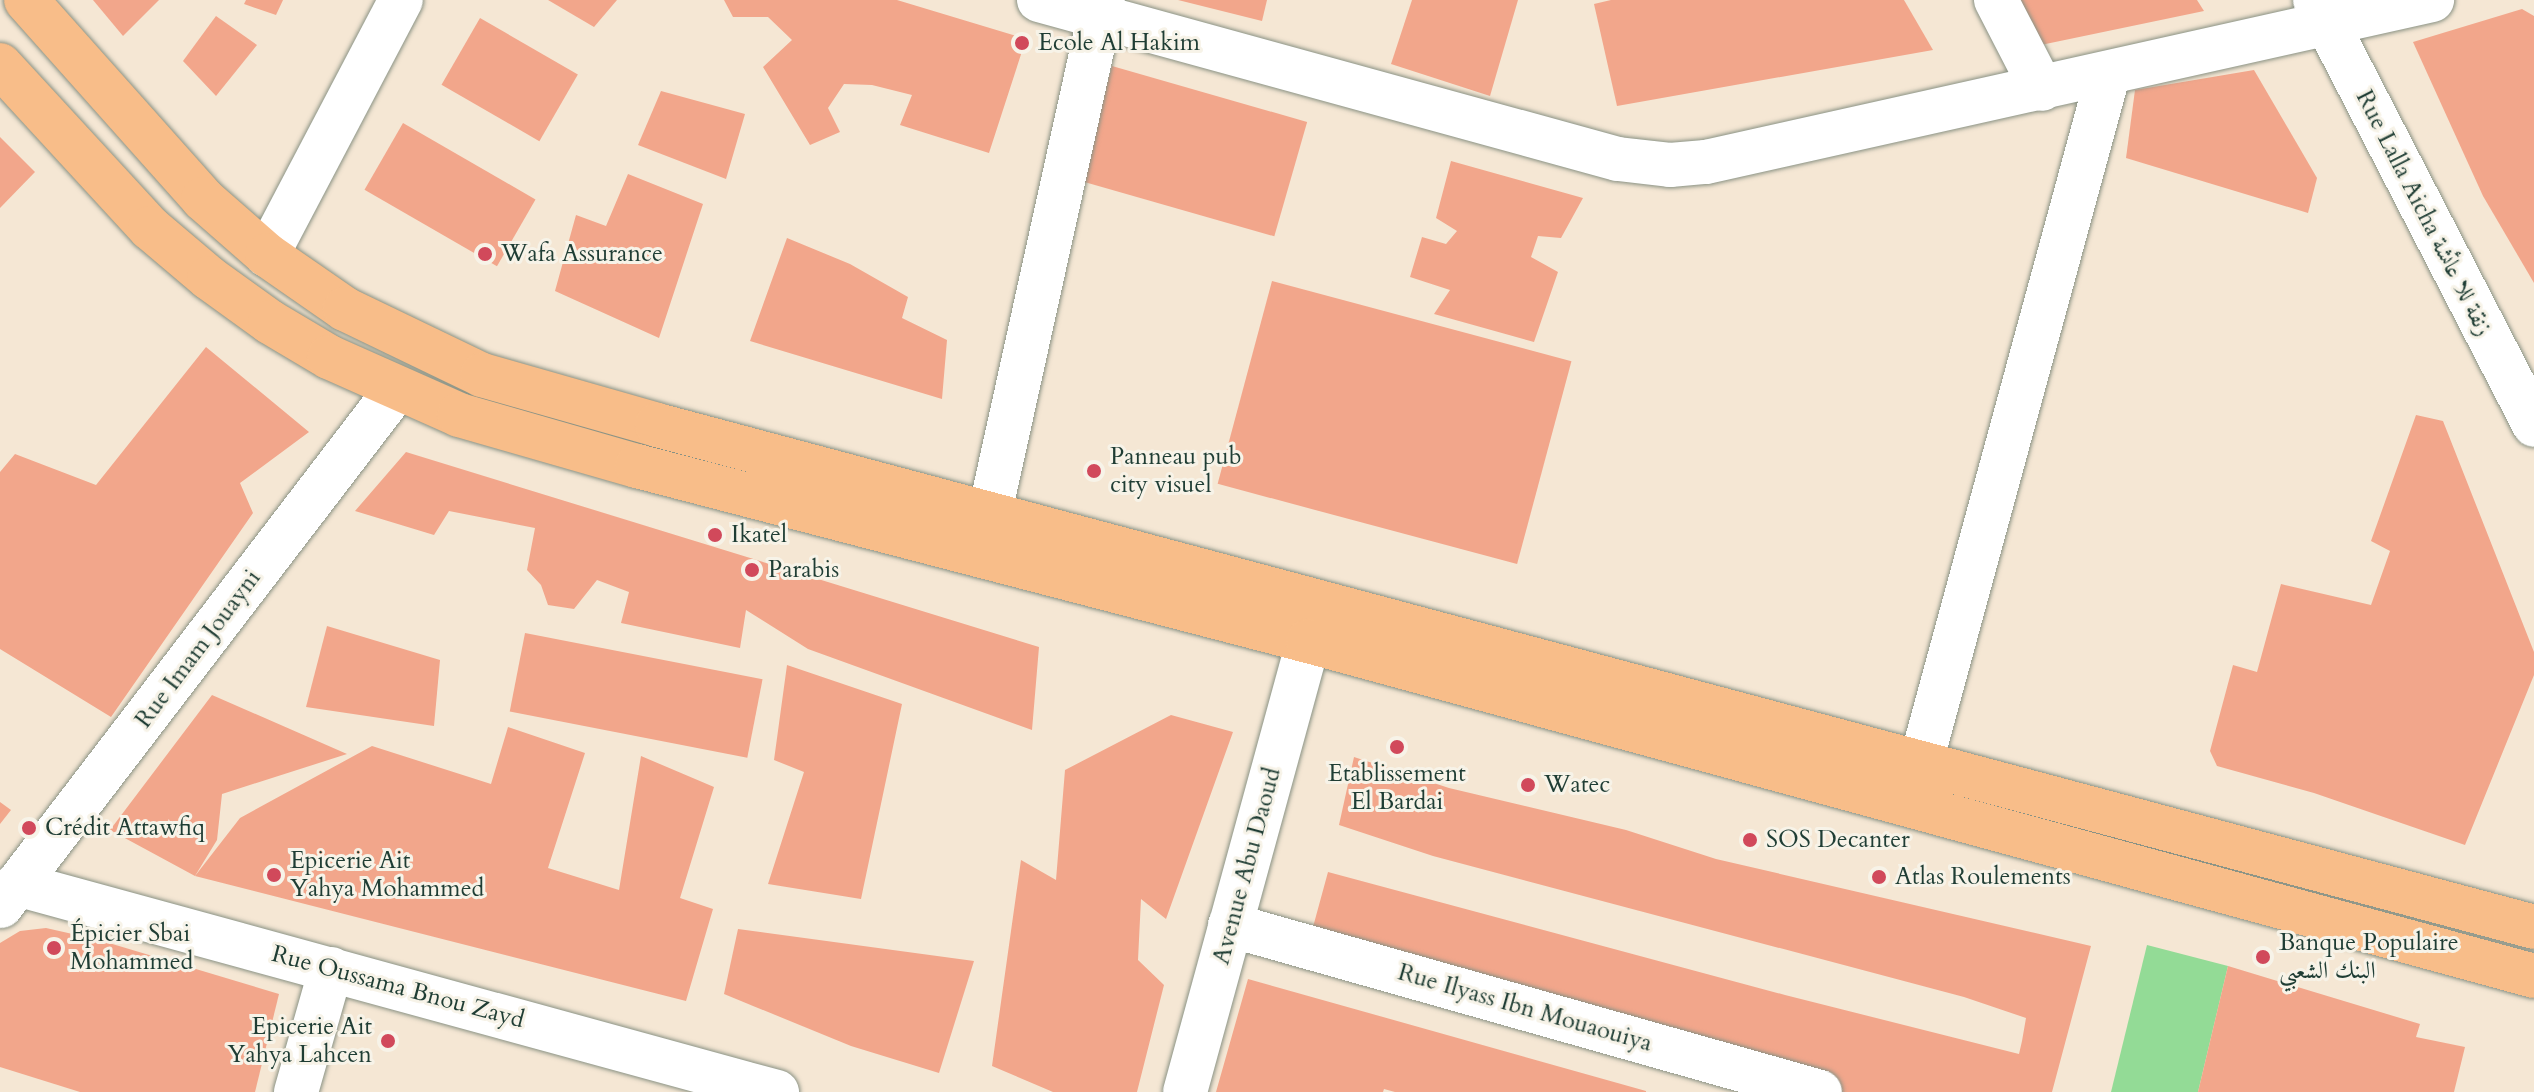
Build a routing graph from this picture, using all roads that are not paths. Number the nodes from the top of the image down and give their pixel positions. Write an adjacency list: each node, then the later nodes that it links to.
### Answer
1 (26, 0): 11 (main road)
2 (401, 0): 11 (street)
3 (1039, 0): 6 (street)
4 (1996, 0): 10 (street)
5 (2432, 0): 7 (street)
6 (1101, 8): 10 (street); 14 (street)
7 (2320, 11): 9 (street); 13 (street, Rue Lalla Aicha زنقة للا عائشة)
8 (0, 65): 12 (main road)
9 (2108, 75): 10 (street); 16 (street)
10 (2042, 89)
11 (267, 255): 14 (main road)
12 (396, 390): 15 (main road); 17 (street, Rue Imam Jouayni)
13 (2534, 425)
14 (990, 512): 16 (main road)
15 (1308, 641): 18 (street, Avenue Abu Daoud); 21 (main road)
16 (1921, 762): 19 (main road)
17 (9, 896): 20 (street, Rue Oussama Bnou Zayd)
18 (1230, 925): 25 (street, Avenue Abu Daoud); 26 (street, Rue Ilyass Ibn Mouaouiya)
19 (2534, 927)
20 (331, 969): 22 (street, Rue Oussama Bnou Zayd); 23 (street)
21 (2534, 976)
22 (671, 1078): 24 (street, Rue Oussama Bnou Zayd)
23 (296, 1092)
24 (777, 1092)
25 (1185, 1092)
26 (1820, 1092)

